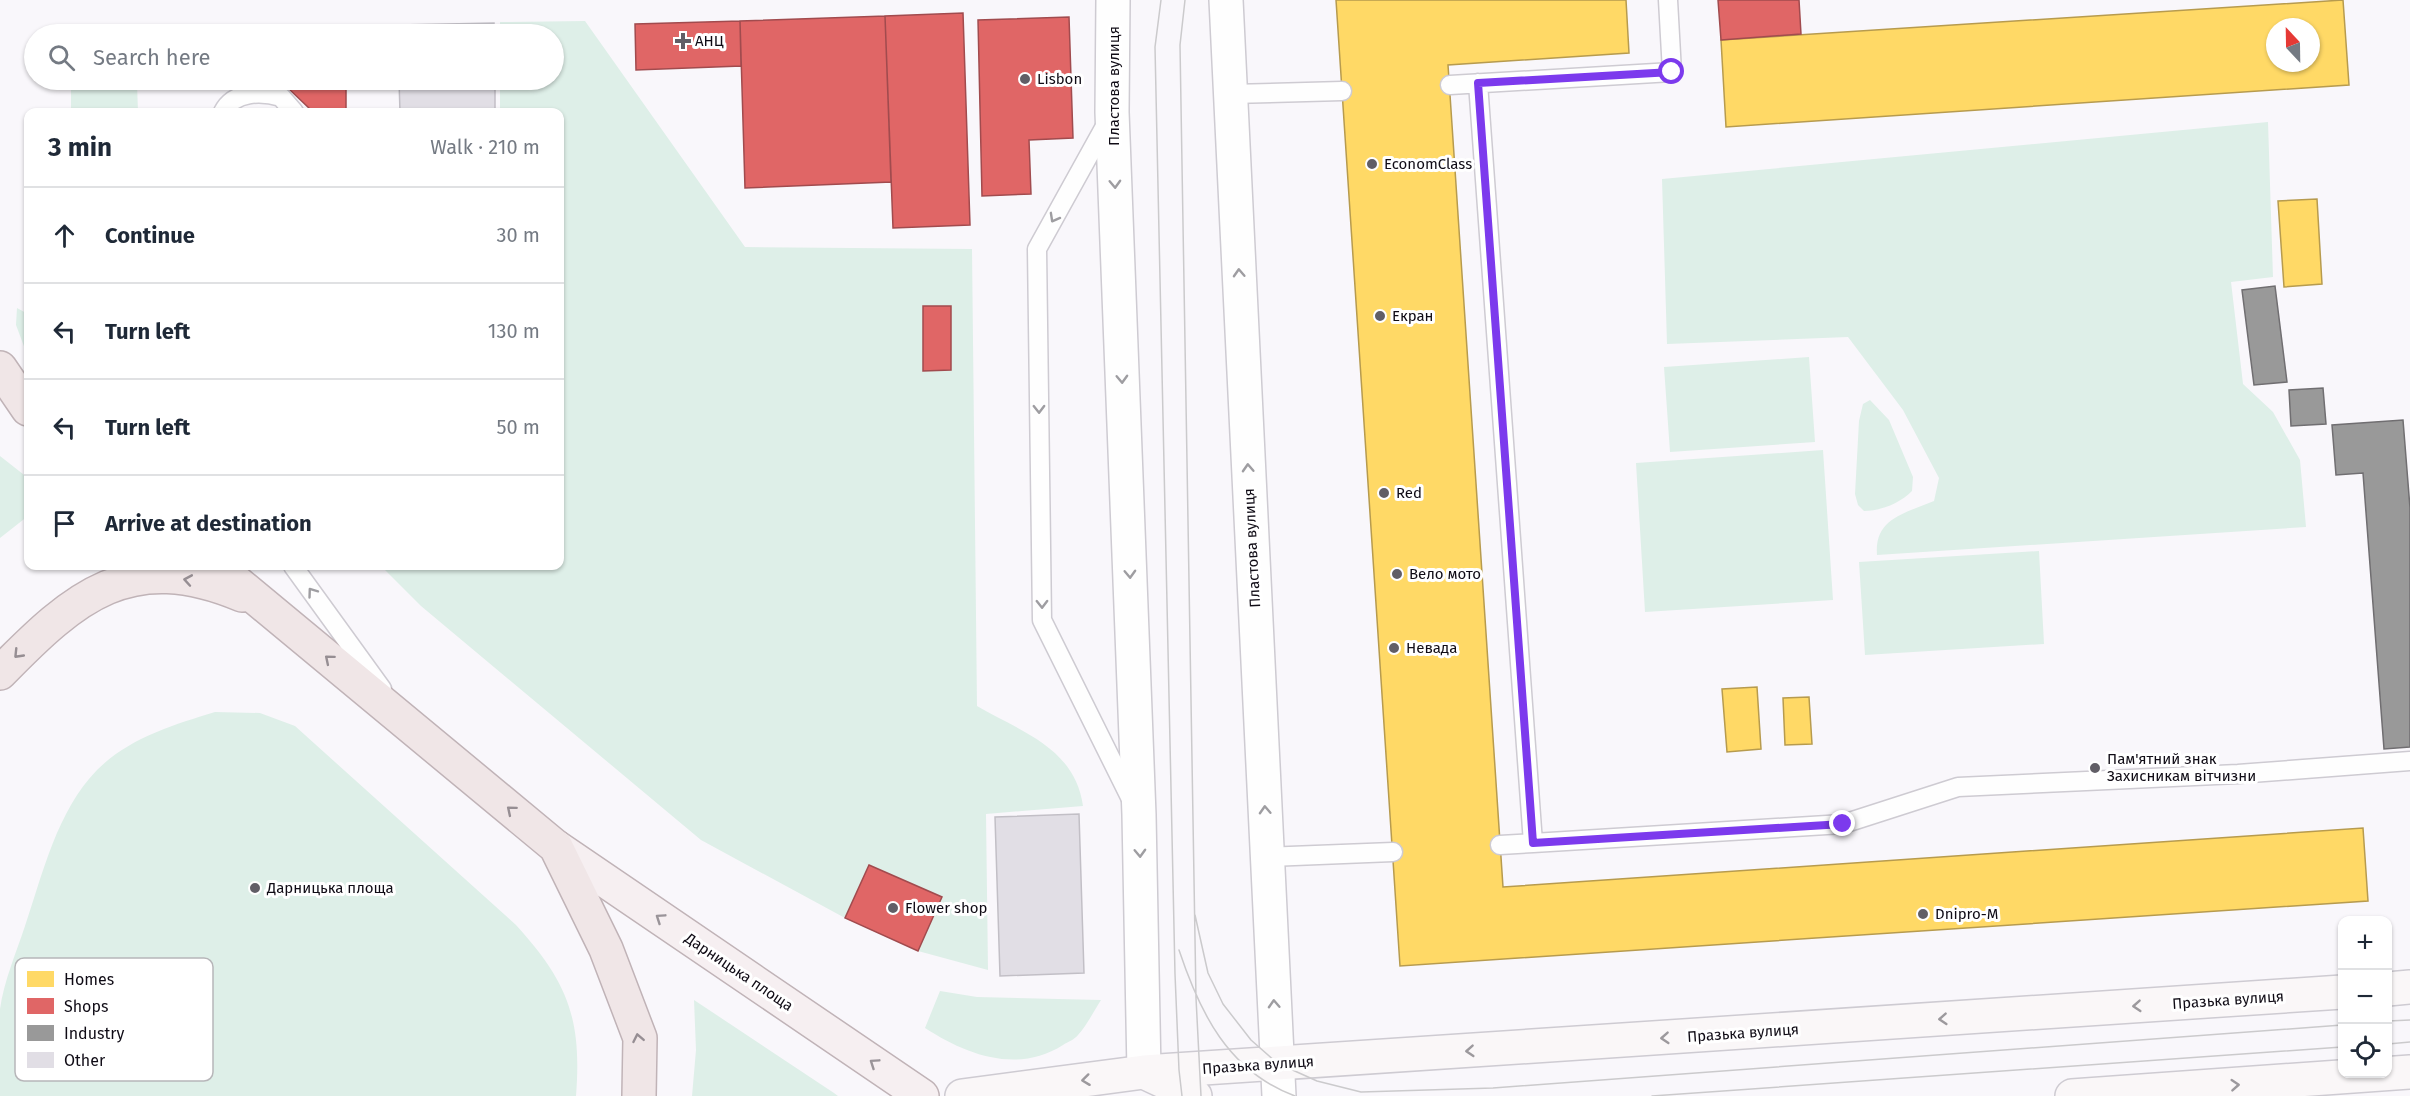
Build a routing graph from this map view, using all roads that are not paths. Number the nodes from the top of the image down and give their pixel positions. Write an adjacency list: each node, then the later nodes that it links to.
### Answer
1 (1113, 0): 10 (street, Пластова вулиця)
2 (1226, 0): 7 (street, Пластова вулиця)
3 (1668, 0): 4 (lane)
4 (1478, 83): 5 (lane); 20 (lane)
5 (1450, 85)
6 (1342, 91): 7 (lane)
7 (1231, 94): 24 (street, Пластова вулиця, one-way to 7)
8 (227, 108): 9 (lane)
9 (291, 108)
10 (1112, 112): 19 (street, Пластова вулиця, one-way to 19); 19 (lane, one-way to 19)
11 (0, 368): 12 (highway)
12 (24, 403)
13 (222, 570): 15 (highway, Дарницька площа)
14 (296, 570): 17 (lane, one-way to 14)
15 (263, 604): 16 (highway, one-way to 16); 17 (highway, Дарницька площа, one-way to 15)
16 (0, 673)
17 (408, 725): 22 (highway, Дарницька площа, one-way to 17)
18 (2410, 761): 20 (lane)
19 (1139, 815): 29 (street, Пластова вулиця, one-way to 29)
20 (1533, 843): 21 (lane)
21 (1500, 845)
22 (556, 848): 31 (highway, Дарницька площа, one-way to 22); 32 (main road, Дарницька площа, one-way to 22)
23 (1393, 852): 24 (lane)
24 (1267, 858): 28 (street, Пластова вулиця, one-way to 24)
25 (2410, 987): 26 (street)
26 (2392, 989)
27 (2338, 992): 28 (street, Празька вулиця, one-way to 28)
28 (1277, 1063): 29 (street, Празька вулиця); 35 (street, Пластова вулиця)
29 (1144, 1072): 33 (street, Празька вулиця, one-way to 33); 34 (street, Празька вулиця)
30 (2410, 1072): 36 (street, one-way to 30)
31 (639, 1096)
32 (922, 1096)
33 (962, 1096)
34 (1196, 1096)
35 (1278, 1096)
36 (2072, 1096)

